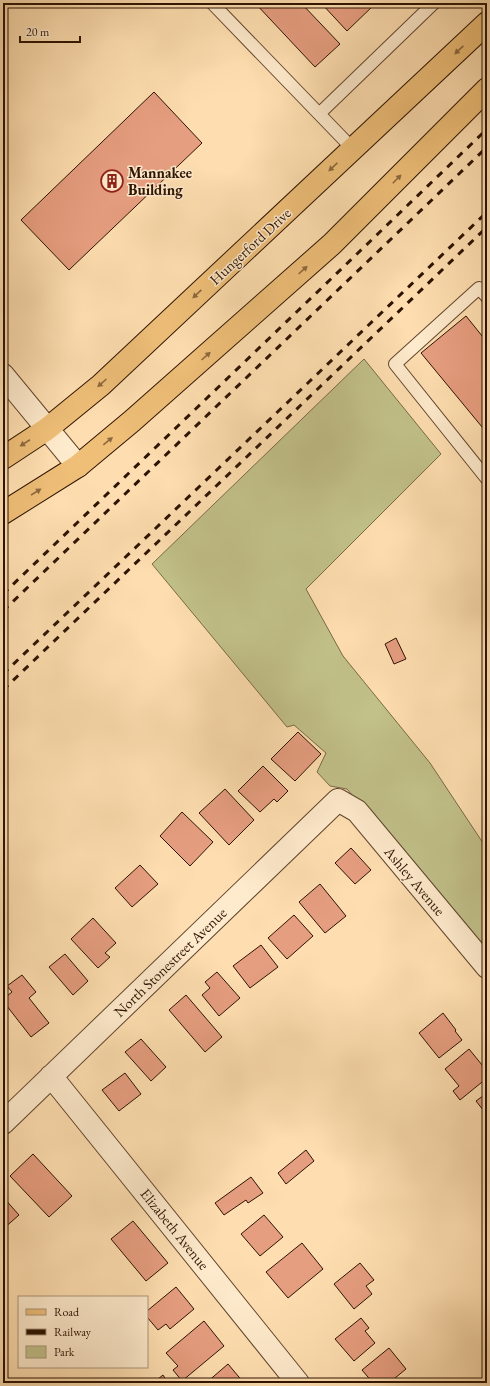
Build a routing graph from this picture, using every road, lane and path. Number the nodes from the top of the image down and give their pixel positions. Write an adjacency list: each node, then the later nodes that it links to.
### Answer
1 (212, 3): 5 (lane)
2 (434, 3): 5 (lane)
3 (487, 23): 6 (main road, Hungerford Drive, one-way to 6)
4 (487, 89): 11 (main road, one-way to 4)
5 (319, 114): 6 (lane)
6 (353, 148): 9 (main road, Hungerford Drive, one-way to 9)
7 (487, 297): 12 (lane)
8 (3, 375): 9 (street)
9 (47, 429): 10 (main road, Hungerford Drive, one-way to 10); 11 (street)
10 (3, 458)
11 (78, 466): 13 (main road, one-way to 11)
12 (487, 479)
13 (3, 512)
14 (338, 800): 15 (street, Ashley Avenue); 16 (street, North Stonestreet Avenue)
15 (487, 967)
16 (51, 1076): 17 (street, North Stonestreet Avenue); 18 (street, Elizabeth Avenue)
17 (3, 1123)
18 (298, 1383)

